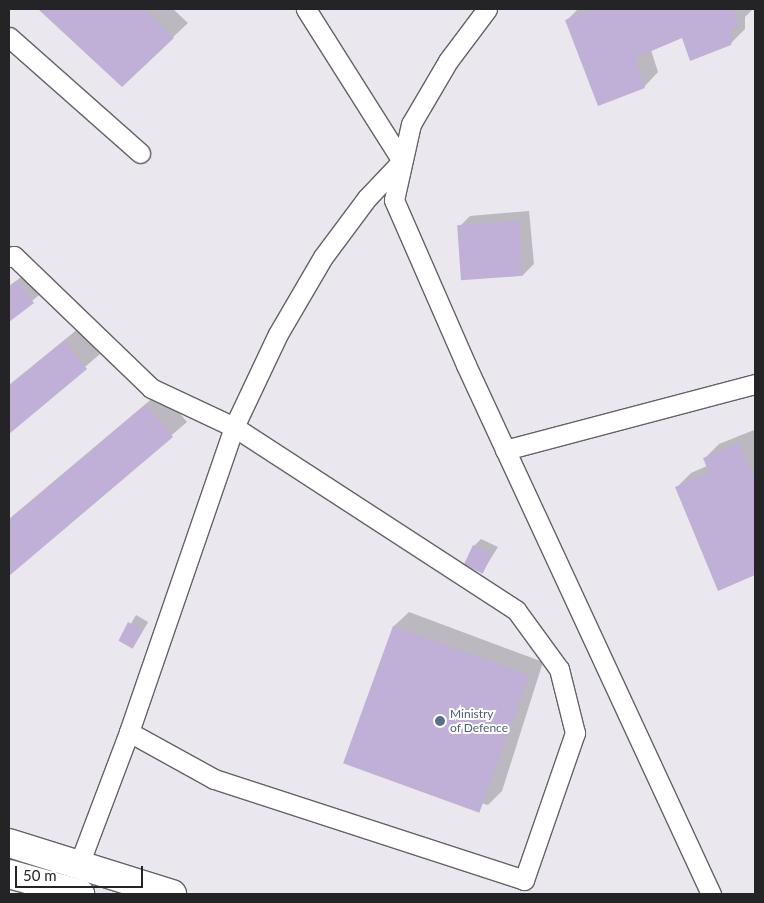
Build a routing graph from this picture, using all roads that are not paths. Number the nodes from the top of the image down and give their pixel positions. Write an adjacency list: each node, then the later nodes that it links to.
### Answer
1 (306, 9): 5 (lane)
2 (487, 9): 5 (lane)
3 (9, 37): 4 (lane)
4 (140, 154)
5 (402, 161): 8 (lane); 9 (lane)
6 (9, 257): 8 (lane)
7 (755, 384): 9 (lane)
8 (234, 427): 10 (lane); 10 (lane)
9 (505, 450): 16 (lane)
10 (129, 732): 12 (lane)
11 (9, 843): 12 (highway)
12 (79, 864): 15 (highway)
13 (9, 874): 14 (highway)
14 (80, 894)
15 (172, 894)
16 (711, 894)

